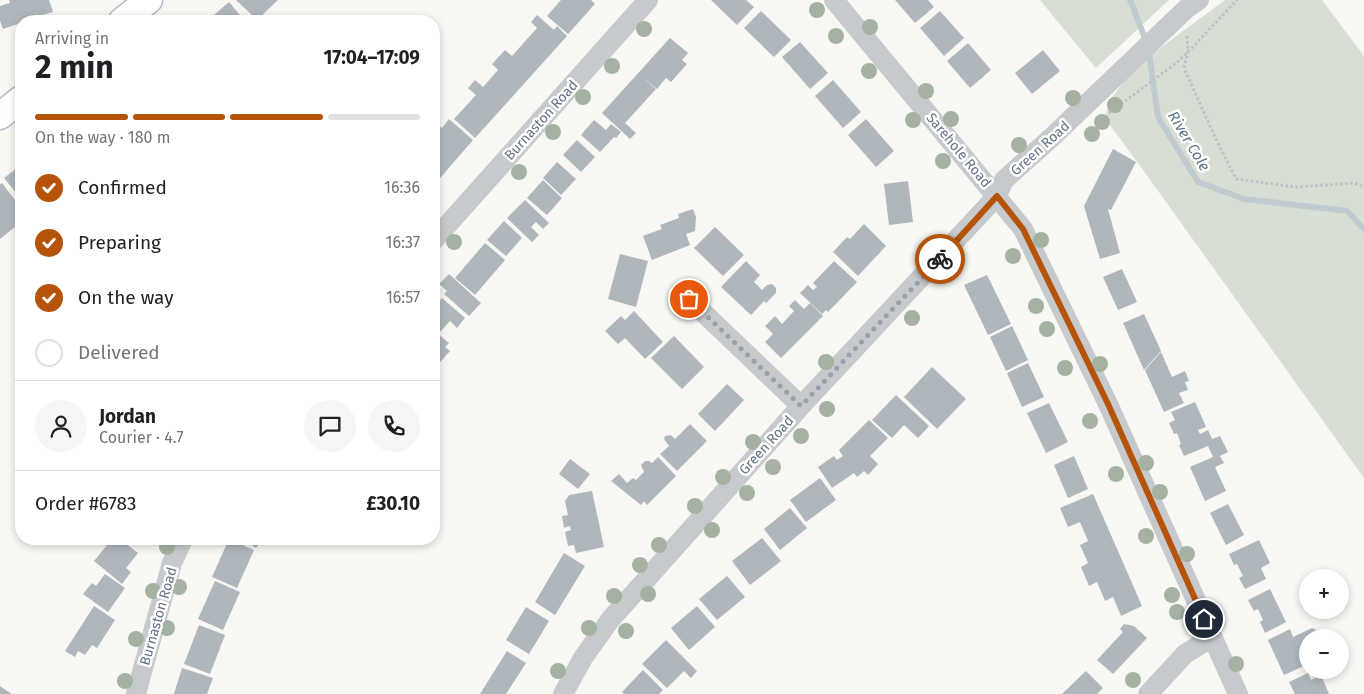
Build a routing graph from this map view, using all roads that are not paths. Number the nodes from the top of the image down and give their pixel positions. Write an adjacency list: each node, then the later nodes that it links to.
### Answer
1 (149, 0): 5 (main road)
2 (648, 0): 9 (street, Burnaston Road)
3 (834, 0): 8 (street, Sarehole Road)
4 (1199, 0): 8 (street, Green Road)
5 (130, 15)
6 (15, 104): 7 (main road)
7 (0, 116)
8 (997, 196): 11 (street, Green Road); 13 (street, Sarehole Road)
9 (440, 233)
10 (689, 299): 11 (street)
11 (801, 406): 15 (street, Green Road)
12 (180, 545): 14 (street, Burnaston Road)
13 (1212, 637): 16 (street); 17 (street, Sarehole Road)
14 (136, 694)
15 (564, 694)
16 (1148, 694)
17 (1238, 694)

